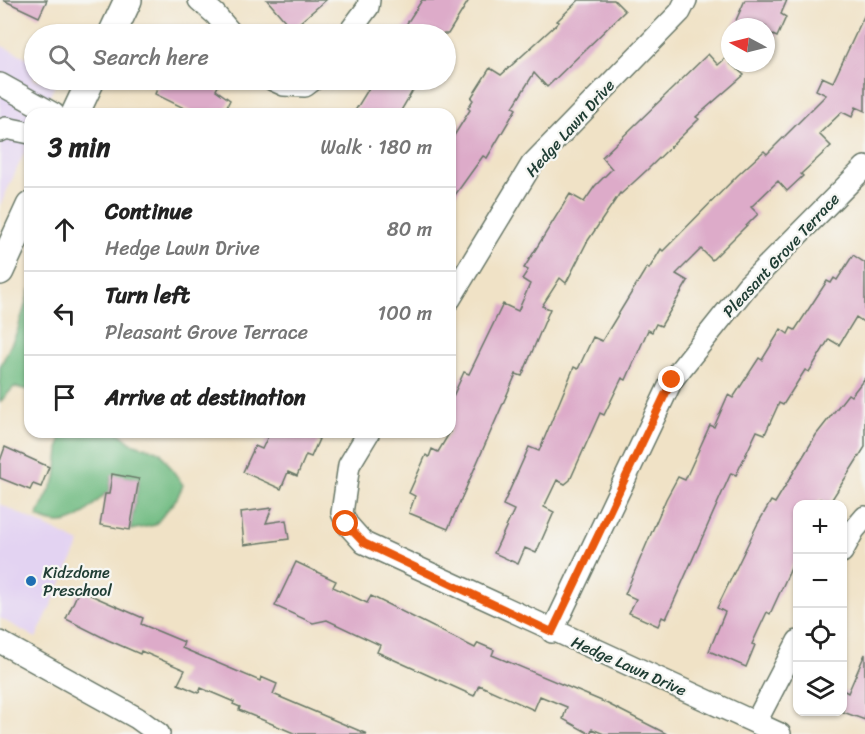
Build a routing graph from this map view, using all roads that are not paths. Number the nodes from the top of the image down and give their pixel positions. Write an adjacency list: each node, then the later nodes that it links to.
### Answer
1 (128, 0): 5 (main road)
2 (199, 0): 6 (street)
3 (369, 0): 7 (street)
4 (686, 0): 17 (street, Hedge Lawn Drive)
5 (117, 24)
6 (224, 24)
7 (355, 24)
8 (0, 84): 10 (street)
9 (86, 90): 11 (main road)
10 (43, 108)
11 (78, 108)
12 (0, 130): 13 (street)
13 (24, 132)
14 (865, 167): 21 (street, Pleasant Grove Terrace)
15 (24, 219): 16 (main road)
16 (0, 270)
17 (456, 289)
18 (365, 438): 21 (street, Hedge Lawn Drive)
19 (865, 517): 20 (street)
20 (847, 544)
21 (552, 632): 24 (street, Hedge Lawn Drive)
22 (0, 642): 25 (street)
23 (793, 651): 24 (street)
24 (756, 722): 26 (street, Hedge Lawn Drive)
25 (159, 734)
26 (780, 734)

